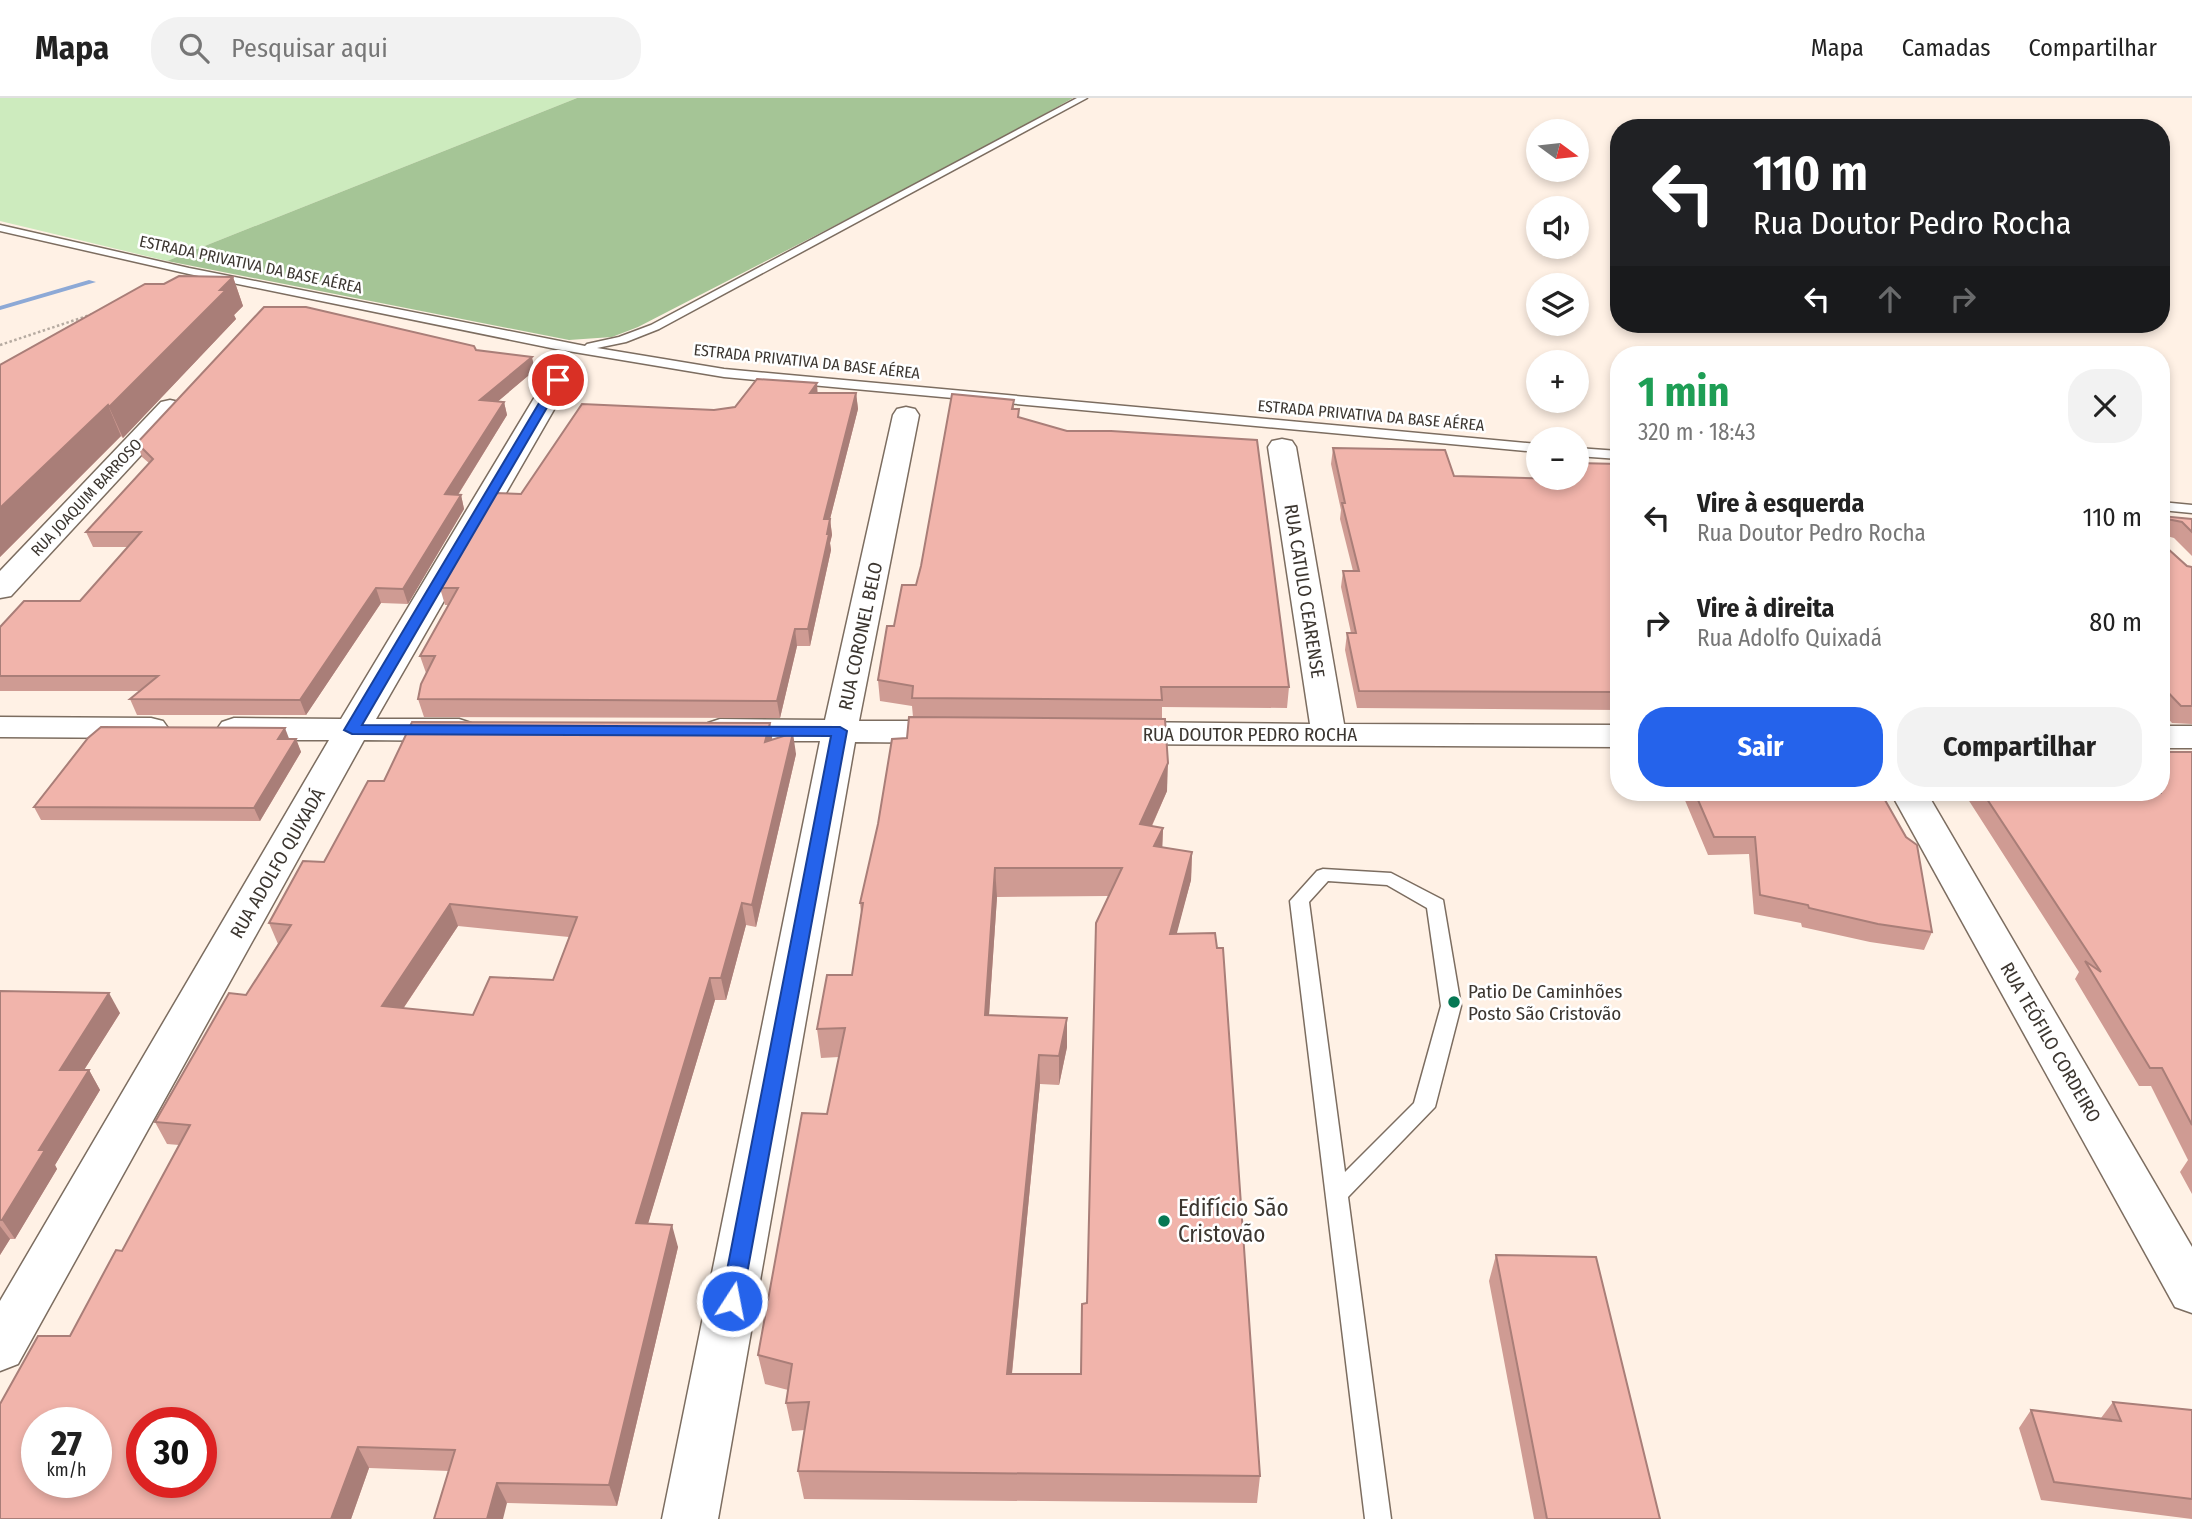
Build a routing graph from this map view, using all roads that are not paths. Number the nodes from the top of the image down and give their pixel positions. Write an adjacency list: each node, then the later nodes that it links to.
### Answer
1 (1083, 98): 3 (lane)
2 (0, 228): 3 (lane, ESTRADA PRIVATIVA DA BASE AÉREA)
3 (557, 363): 7 (lane, ESTRADA PRIVATIVA DA BASE AÉREA); 14 (street, RUA ADOLFO QUIXADÁ)
4 (185, 391): 12 (street, RUA JOAQUIM BARROSO)
5 (906, 415): 17 (street, RUA CORONEL BELO)
6 (1282, 447): 20 (street, RUA CATULO CEARENSE)
7 (1526, 447)
8 (1589, 453): 9 (lane)
9 (1610, 455)
10 (2170, 507): 11 (lane)
11 (2192, 509)
12 (0, 589)
13 (0, 727): 14 (street)
14 (352, 730): 15 (street); 27 (street, RUA ADOLFO QUIXADÁ)
15 (489, 730)
16 (683, 730): 17 (street)
17 (840, 731): 18 (street); 28 (street, RUA CORONEL BELO)
18 (991, 733)
19 (1088, 733): 20 (street, RUA DOUTOR PEDRO ROCHA)
20 (1329, 735): 21 (street, RUA DOUTOR PEDRO ROCHA)
21 (1610, 736)
22 (2170, 737): 23 (street)
23 (2192, 737)
24 (1914, 801): 26 (street, RUA TEÓFILO CORDEIRO)
25 (1337, 1194): 25 (lane); 29 (lane)
26 (2192, 1292)
27 (0, 1348)
28 (691, 1519)
29 (1378, 1519)

